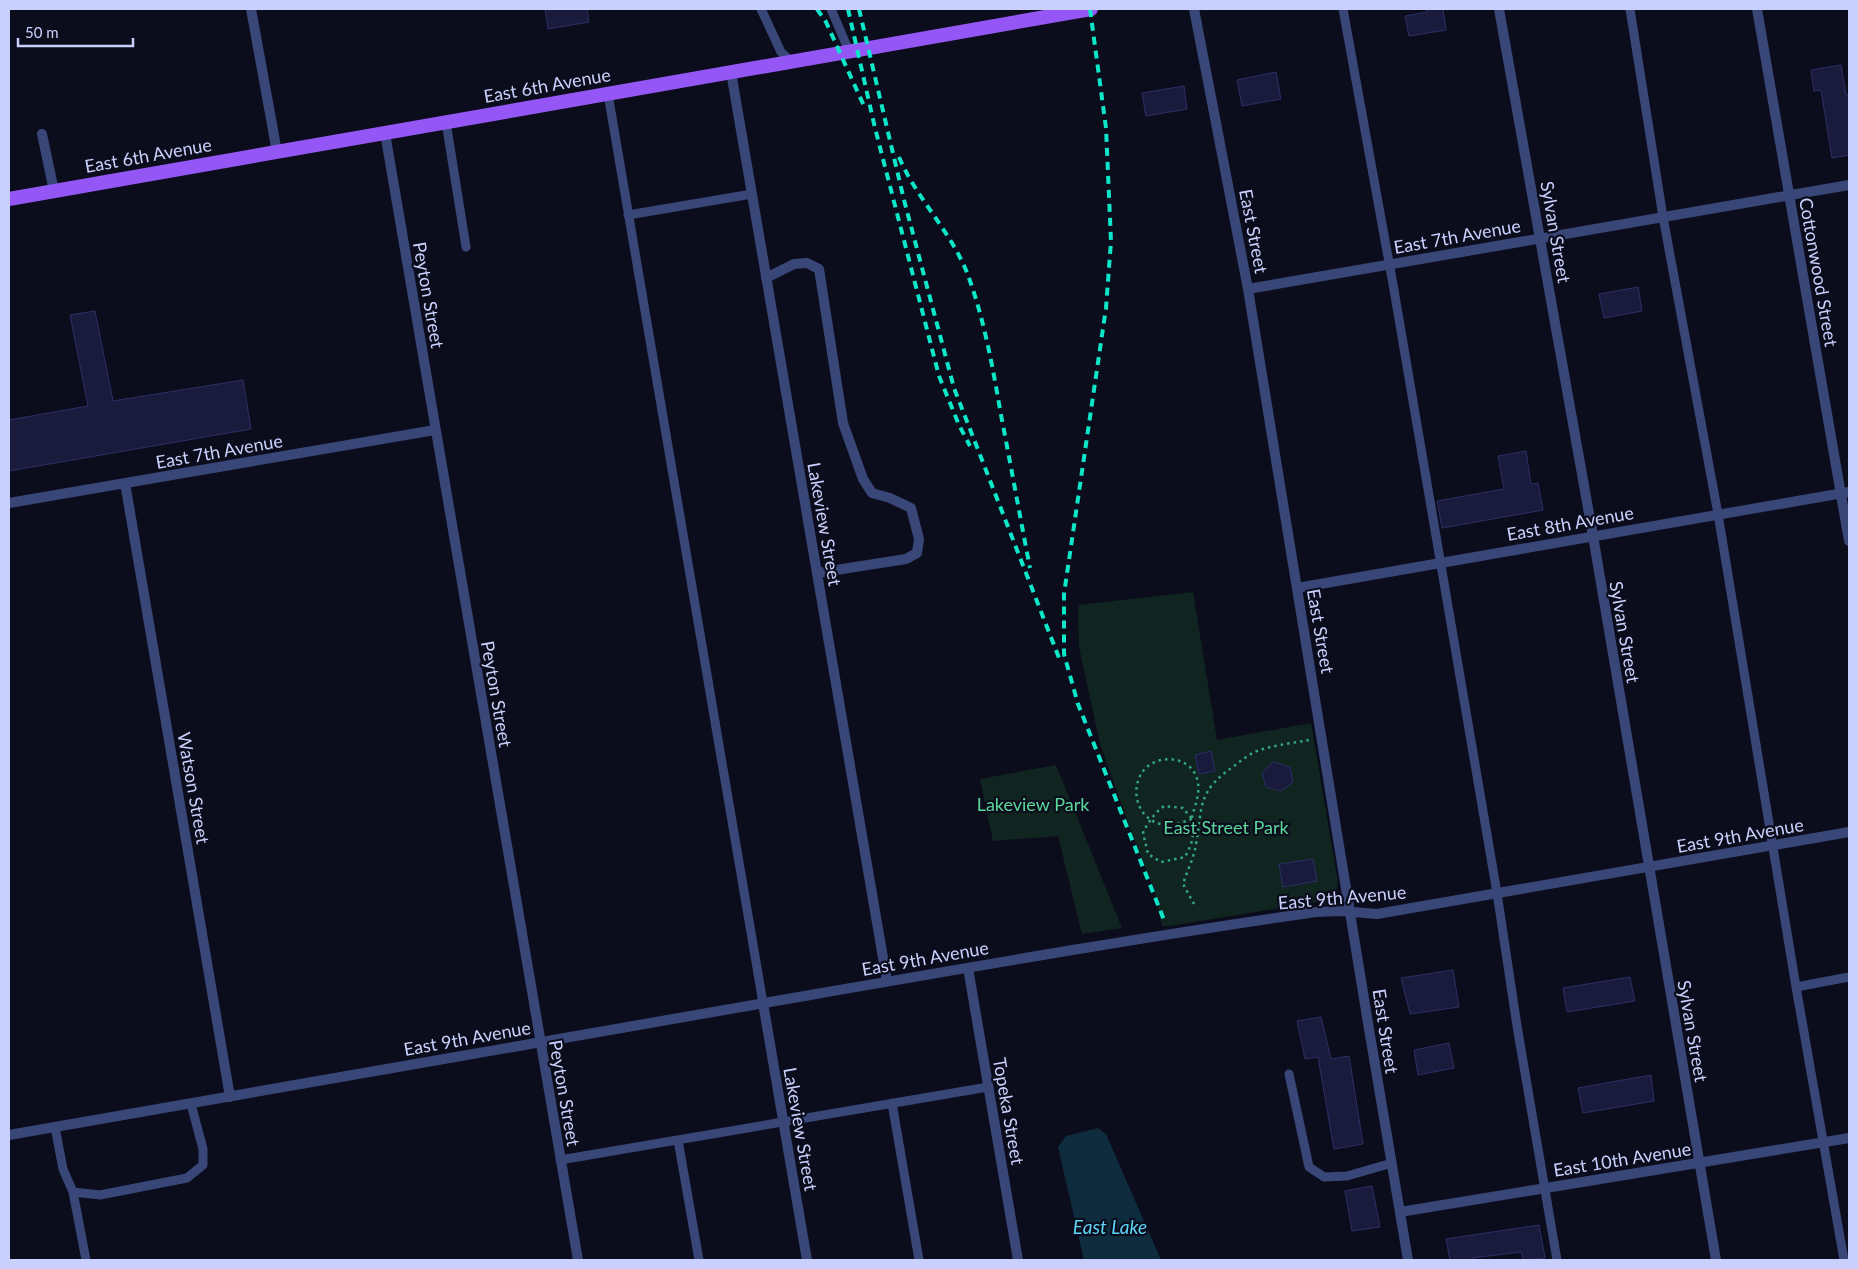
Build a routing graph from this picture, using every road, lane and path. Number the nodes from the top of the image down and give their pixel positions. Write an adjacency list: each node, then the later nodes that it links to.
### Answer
1 (251, 9): 18 (street)
2 (761, 9): 12 (lane)
3 (831, 9): 11 (lane)
4 (1092, 9): 10 (main road, East 6th Avenue)
5 (1194, 9): 30 (street, East Street)
6 (1343, 9): 28 (lane)
7 (1499, 9): 26 (street, Sylvan Street)
8 (1630, 9): 25 (lane)
9 (1757, 9): 22 (street, Cottonwood Street)
10 (1030, 14): 11 (main road, East 6th Avenue)
11 (849, 51): 12 (main road, East 6th Avenue)
12 (791, 61): 13 (main road, East 6th Avenue)
13 (731, 72): 14 (main road, East 6th Avenue); 21 (street, Lakeview Street)
14 (608, 94): 15 (main road, East 6th Avenue); 24 (lane)
15 (446, 122): 16 (main road, East 6th Avenue); 27 (lane)
16 (384, 133): 18 (main road, East 6th Avenue); 31 (street, Peyton Street)
17 (42, 134): 20 (street)
18 (277, 152): 20 (main road, East 6th Avenue)
19 (1849, 185): 22 (street, East 7th Avenue)
20 (54, 191): 23 (main road, East 6th Avenue)
21 (752, 194): 24 (lane); 29 (street, Lakeview Street)
22 (1789, 196): 25 (street, East 7th Avenue); 33 (street, Cottonwood Street)
23 (9, 199)
24 (628, 215): 56 (lane)
25 (1663, 217): 26 (street, East 7th Avenue); 35 (lane)
26 (1541, 238): 28 (street, East 7th Avenue); 36 (street, Sylvan Street)
27 (466, 247)
28 (1389, 265): 30 (street, East 7th Avenue); 38 (lane)
29 (766, 278): 39 (street, Lakeview Street); 39 (street)
30 (1248, 289): 40 (street, East Street)
31 (435, 430): 32 (street, East 7th Avenue); 57 (street, Peyton Street)
32 (125, 483): 34 (street, East 7th Avenue); 60 (street, Watson Street)
33 (1845, 492): 35 (street, East 8th Avenue); 37 (street, Cottonwood Street)
34 (9, 503)
35 (1718, 514): 36 (street, East 8th Avenue); 45 (lane)
36 (1592, 536): 38 (street, East 8th Avenue); 48 (street, Sylvan Street)
37 (1849, 541)
38 (1440, 563): 40 (street, East 8th Avenue); 49 (lane)
39 (817, 574): 54 (street, Lakeview Street)
40 (1297, 588): 41 (street, East Street)
41 (1322, 737): 47 (path); 51 (street, East Street)
42 (1150, 819): 43 (path); 43 (path); 43 (path); 46 (path)
43 (1192, 819): 46 (path)
44 (1849, 832): 45 (street, East 9th Avenue)
45 (1774, 845): 48 (street, East 9th Avenue); 55 (lane)
46 (1184, 858): 47 (path)
47 (1189, 864): 50 (path)
48 (1648, 867): 49 (street, East 9th Avenue); 71 (street, Sylvan Street)
49 (1497, 893): 51 (street, East 9th Avenue); 72 (lane)
50 (1194, 904)
51 (1350, 912): 52 (street, East 9th Avenue); 70 (street, East Street)
52 (968, 968): 54 (street, East 9th Avenue); 59 (street, Topeka Street)
53 (1849, 977): 55 (lane)
54 (887, 981): 56 (street, East 9th Avenue)
55 (1796, 987): 68 (lane)
56 (763, 1003): 57 (street, East 9th Avenue); 63 (street, Lakeview Street)
57 (540, 1041): 60 (street, East 9th Avenue); 69 (street, Peyton Street)
58 (1289, 1074): 70 (lane)
59 (988, 1087): 61 (lane); 80 (street, Topeka Street)
60 (230, 1097): 62 (street, East 9th Avenue)
61 (892, 1103): 63 (lane); 79 (lane)
62 (191, 1104): 64 (street, East 9th Avenue); 73 (lane)
63 (784, 1122): 67 (lane); 78 (street, Lakeview Street)
64 (55, 1127): 65 (street, East 9th Avenue); 73 (lane)
65 (9, 1135)
66 (1849, 1138): 68 (street, East 10th Avenue)
67 (678, 1140): 69 (lane); 77 (lane)
68 (1824, 1143): 71 (street, East 10th Avenue); 84 (lane)
69 (560, 1160): 76 (street, Peyton Street)
70 (1392, 1163): 74 (street, East Street)
71 (1700, 1164): 72 (street, East 10th Avenue); 83 (street, Sylvan Street)
72 (1545, 1187): 74 (street, East 10th Avenue); 82 (lane)
73 (73, 1192): 75 (lane)
74 (1400, 1212): 81 (street, East Street)
75 (86, 1260)
76 (578, 1260)
77 (699, 1260)
78 (807, 1260)
79 (919, 1260)
80 (1018, 1260)
81 (1408, 1260)
82 (1557, 1260)
83 (1716, 1260)
84 (1844, 1260)

